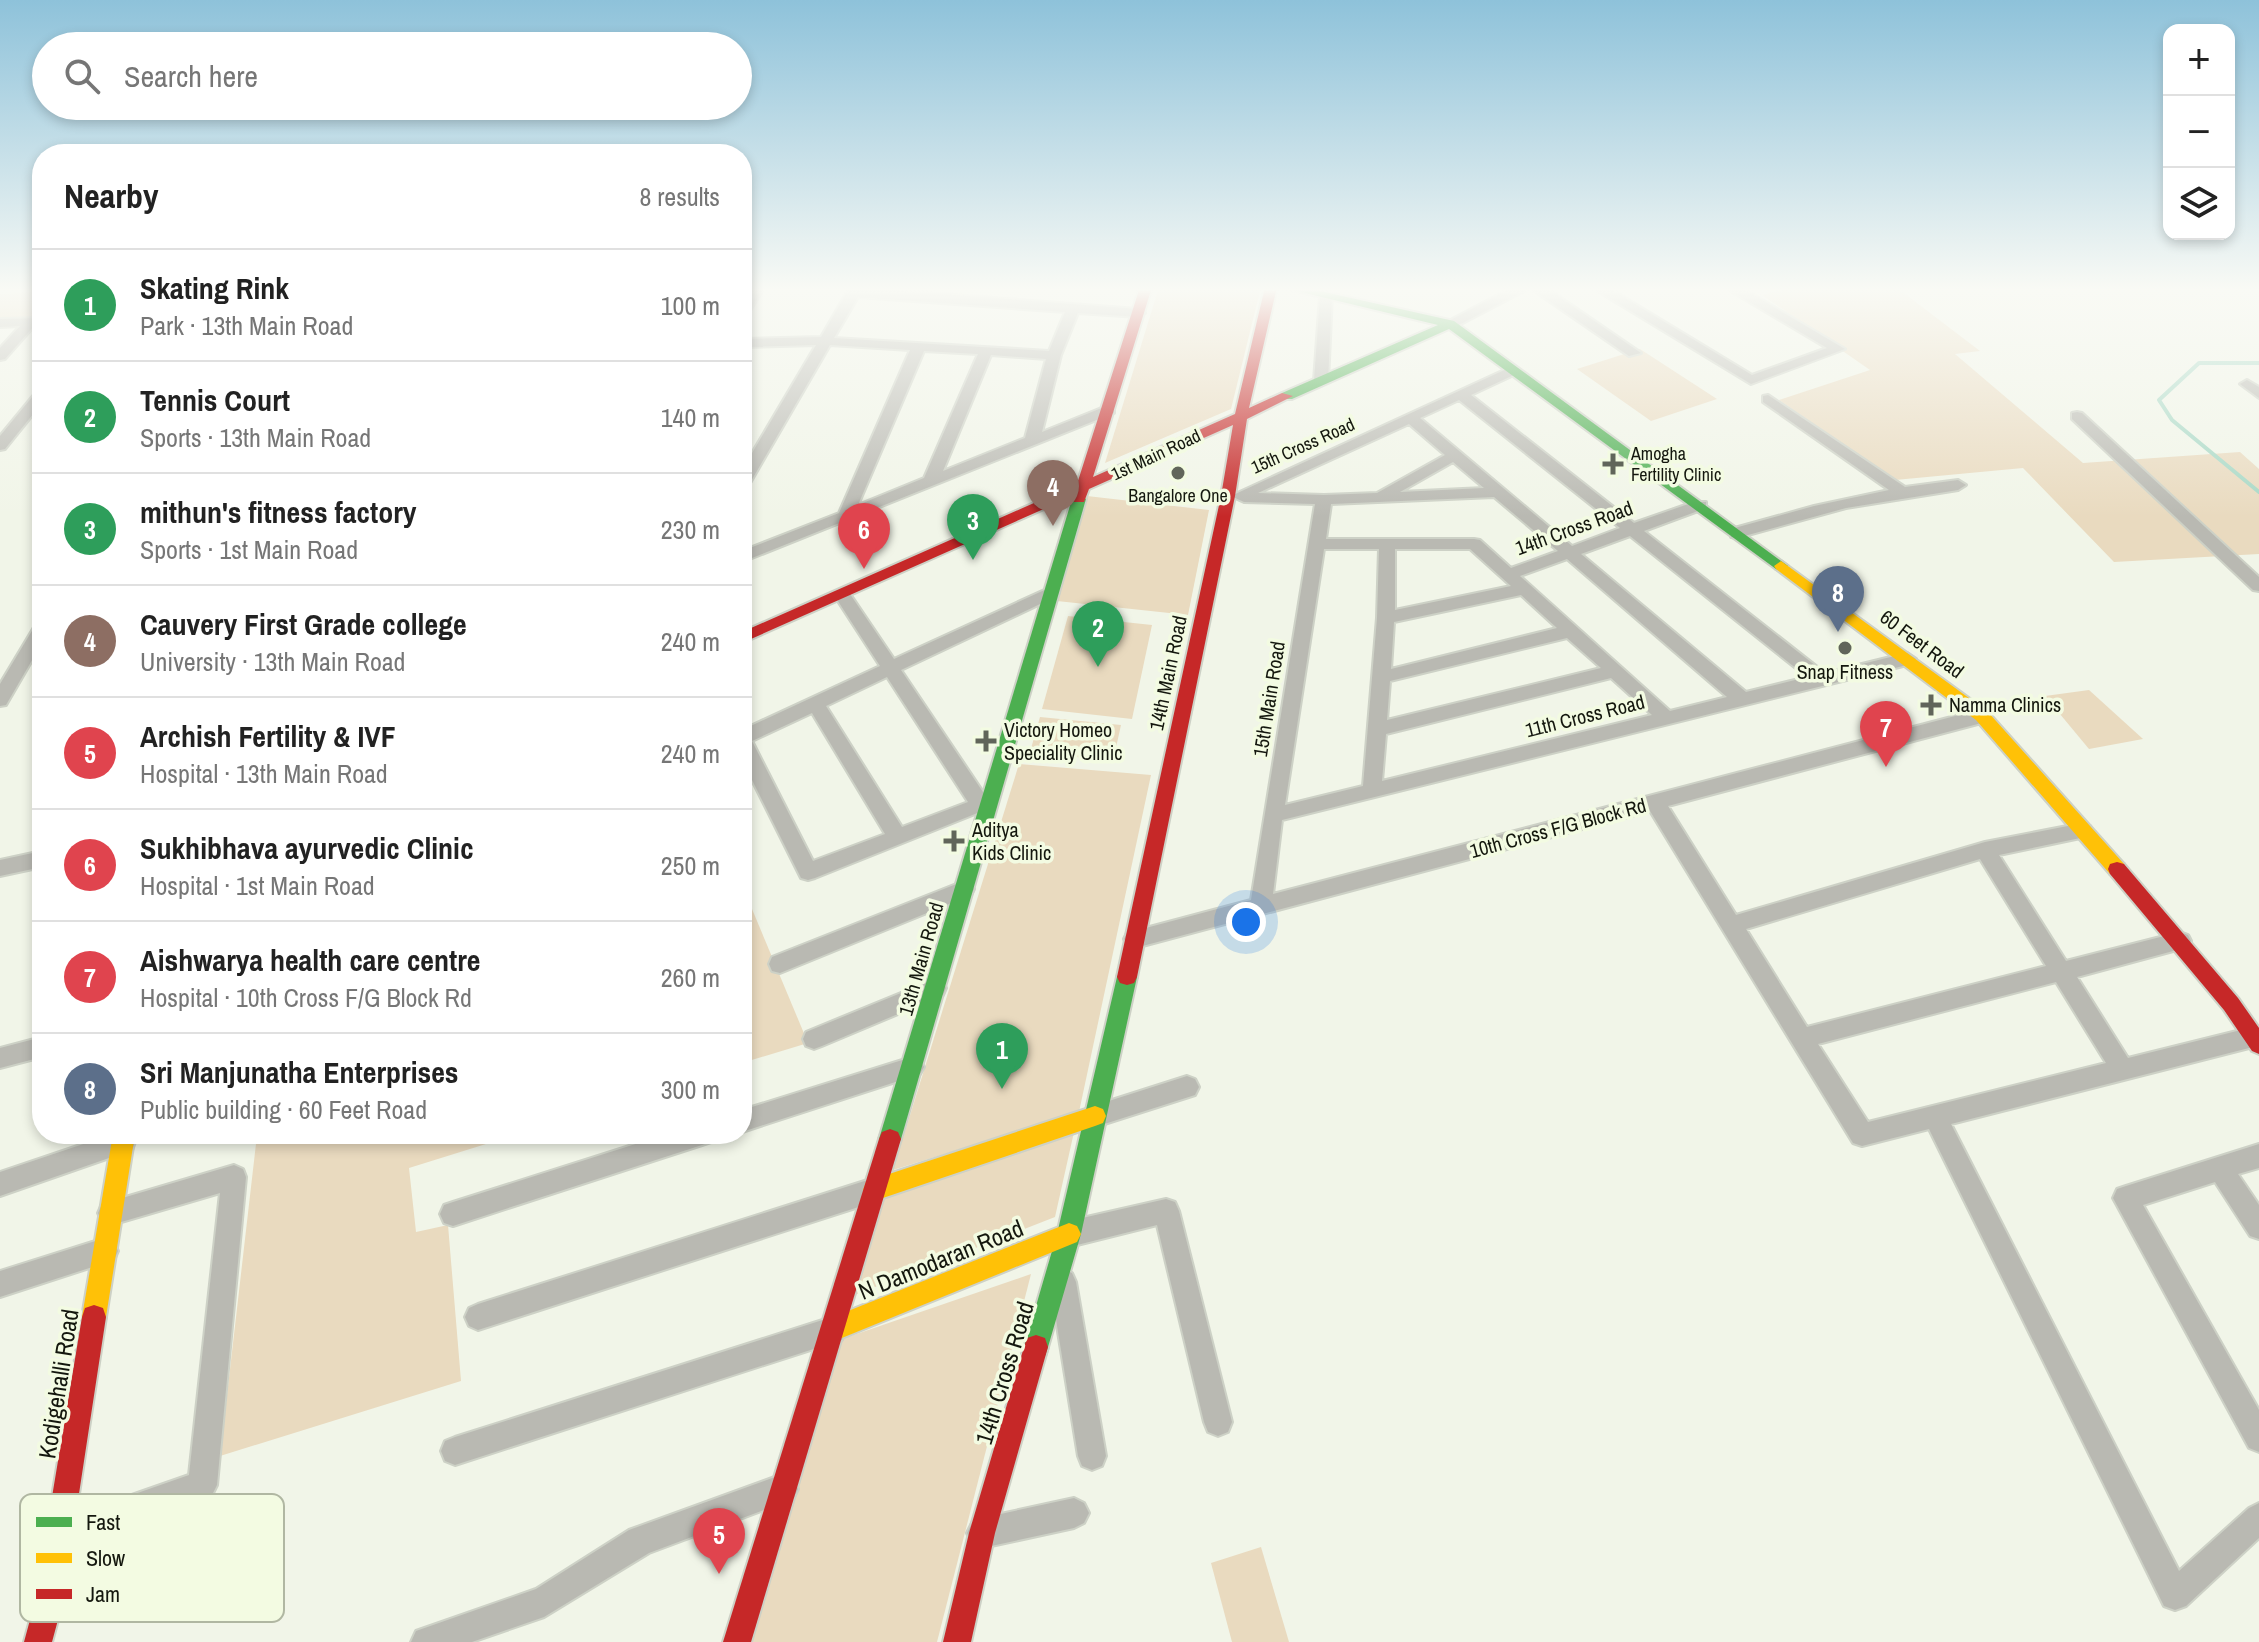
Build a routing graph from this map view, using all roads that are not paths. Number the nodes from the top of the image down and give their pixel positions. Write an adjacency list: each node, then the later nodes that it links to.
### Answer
1 (812, 364): 24 (street)
2 (911, 364): 34 (street)
3 (981, 364): 25 (street)
4 (1052, 364): 21 (street)
5 (1123, 364): 17 (street, 13th Main Road)
6 (1253, 364): 18 (street, 14th Main Road)
7 (1322, 364): 13 (street)
8 (1360, 364): 13 (street, 1st Main Road)
9 (1504, 364): 12 (street, 60 Feet Road)
10 (1724, 364): 11 (street)
11 (1797, 364)
12 (1513, 370): 14 (street, 15th Cross Road); 33 (street, 60 Feet Road)
13 (1321, 381): 18 (street, 1st Main Road)
14 (1462, 395): 20 (street, 15th Cross Road); 35 (street)
15 (1768, 399): 28 (street)
16 (32, 406): 22 (street)
17 (1109, 410): 21 (street); 27 (street, 13th Main Road)
18 (1241, 416): 27 (street, 1st Main Road); 30 (street, 14th Main Road)
19 (2077, 416): 42 (street)
20 (1412, 419): 23 (street); 30 (street, 15th Cross Road)
21 (1032, 441): 25 (street)
22 (0, 446)
23 (1455, 455): 29 (street); 31 (street)
24 (752, 466)
25 (931, 481): 34 (street)
26 (1958, 485): 28 (street)
27 (1082, 488): 44 (street, 13th Main Road); 45 (street, 1st Main Road)
28 (1899, 490): 36 (street)
29 (1500, 492): 31 (street); 39 (street)
30 (1233, 496): 32 (street); 77 (street, 14th Main Road)
31 (1379, 497): 32 (street)
32 (1324, 500): 37 (street, 15th Main Road)
33 (1700, 505): 35 (street, 14th Cross Road); 36 (street, 60 Feet Road)
34 (845, 516): 40 (street)
35 (1632, 530): 39 (street, 14th Cross Road); 54 (street)
36 (1737, 533): 50 (street, 60 Feet Road)
37 (1316, 544): 38 (street); 66 (street, 15th Main Road)
38 (1387, 544): 41 (street); 46 (street)
39 (1571, 552): 41 (street, 14th Cross Road); 56 (street)
40 (752, 553)
41 (1508, 575): 43 (street)
42 (2259, 586)
43 (1524, 589): 46 (street, 14th Cross Road); 47 (street)
44 (1051, 592): 51 (street); 65 (street, 13th Main Road)
45 (842, 595): 48 (street, 1st Main Road); 51 (street)
46 (1386, 618): 53 (street)
47 (1570, 631): 52 (street); 53 (street)
48 (752, 634)
49 (32, 645): 55 (street)
50 (1907, 659): 54 (street, 11th Cross Road); 58 (street, 60 Feet Road)
51 (890, 668): 57 (street); 65 (street)
52 (1615, 671): 59 (street); 60 (street)
53 (1382, 677): 60 (street)
54 (1822, 680): 56 (street, 11th Cross Road)
55 (0, 700)
56 (1743, 700): 59 (street, 11th Cross Road)
57 (815, 703): 61 (street); 68 (street)
58 (1982, 716): 64 (street, 10th Cross F/G Block Rd); 67 (street, 60 Feet Road)
59 (1667, 718): 63 (street, 11th Cross Road)
60 (1378, 729): 63 (street)
61 (752, 735)
62 (752, 760): 68 (street)
63 (1372, 790): 66 (street, 11th Cross Road)
64 (1655, 802): 75 (street, 10th Cross F/G Block Rd); 76 (street)
65 (985, 803): 68 (street); 74 (street, 13th Main Road)
66 (1273, 815): 75 (street, 15th Main Road)
67 (2083, 831): 69 (street); 78 (street, 60 Feet Road)
68 (897, 837)
69 (1985, 850): 76 (street); 80 (street)
70 (32, 851): 71 (street)
71 (0, 857)
72 (32, 861): 73 (street)
73 (0, 868)
74 (964, 889): 79 (street); 81 (street, 13th Main Road)
75 (1261, 906): 77 (street, 10th Cross F/G Block Rd)
76 (1731, 925): 82 (street)
77 (1135, 939): 90 (street, 14th Main Road)
78 (2180, 941): 80 (street); 84 (street, 60 Feet Road)
79 (780, 964)
80 (2061, 970): 82 (street); 88 (street)
81 (935, 988): 83 (street); 87 (street, 13th Main Road)
82 (1802, 1038): 91 (street)
83 (814, 1039)
84 (2256, 1041): 88 (street)
85 (32, 1050): 86 (street)
86 (0, 1058)
87 (912, 1067): 92 (street); 99 (street, 13th Main Road)
88 (2123, 1070): 91 (street)
89 (1187, 1087): 90 (street)
90 (1095, 1116): 99 (street); 103 (street, 14th Cross Road)
91 (1935, 1117): 117 (street)
92 (752, 1118)
93 (108, 1144): 98 (street)
94 (123, 1144): 100 (street, Kodigehalli Road)
95 (671, 1144): 101 (street)
96 (2259, 1156): 97 (street)
97 (2220, 1168): 102 (street); 110 (street)
98 (0, 1184)
99 (874, 1190): 107 (street); 108 (street, 13th Main Road)
100 (111, 1213): 104 (street, Kodigehalli Road); 115 (street)
101 (453, 1214)
102 (2259, 1227)
103 (1069, 1234): 105 (street, 14th Cross Road); 108 (street, N Damodaran Road); 109 (street)
104 (105, 1251): 106 (street); 114 (street, Kodigehalli Road)
105 (1061, 1269): 112 (street); 118 (street, 14th Cross Road)
106 (0, 1284)
107 (478, 1317)
108 (832, 1330): 111 (street); 113 (street, 13th Main Road)
109 (1218, 1422)
110 (2259, 1438)
111 (455, 1451)
112 (1092, 1456)
113 (783, 1489): 121 (street); 122 (street, 13th Main Road)
114 (66, 1494)
115 (176, 1494)
116 (1074, 1513): 118 (street)
117 (2259, 1518)
118 (982, 1533): 123 (street, 14th Cross Road)
119 (43, 1622): 120 (street, Kodigehalli Road)
120 (38, 1642)
121 (427, 1642)
122 (737, 1642)
123 (957, 1642)

